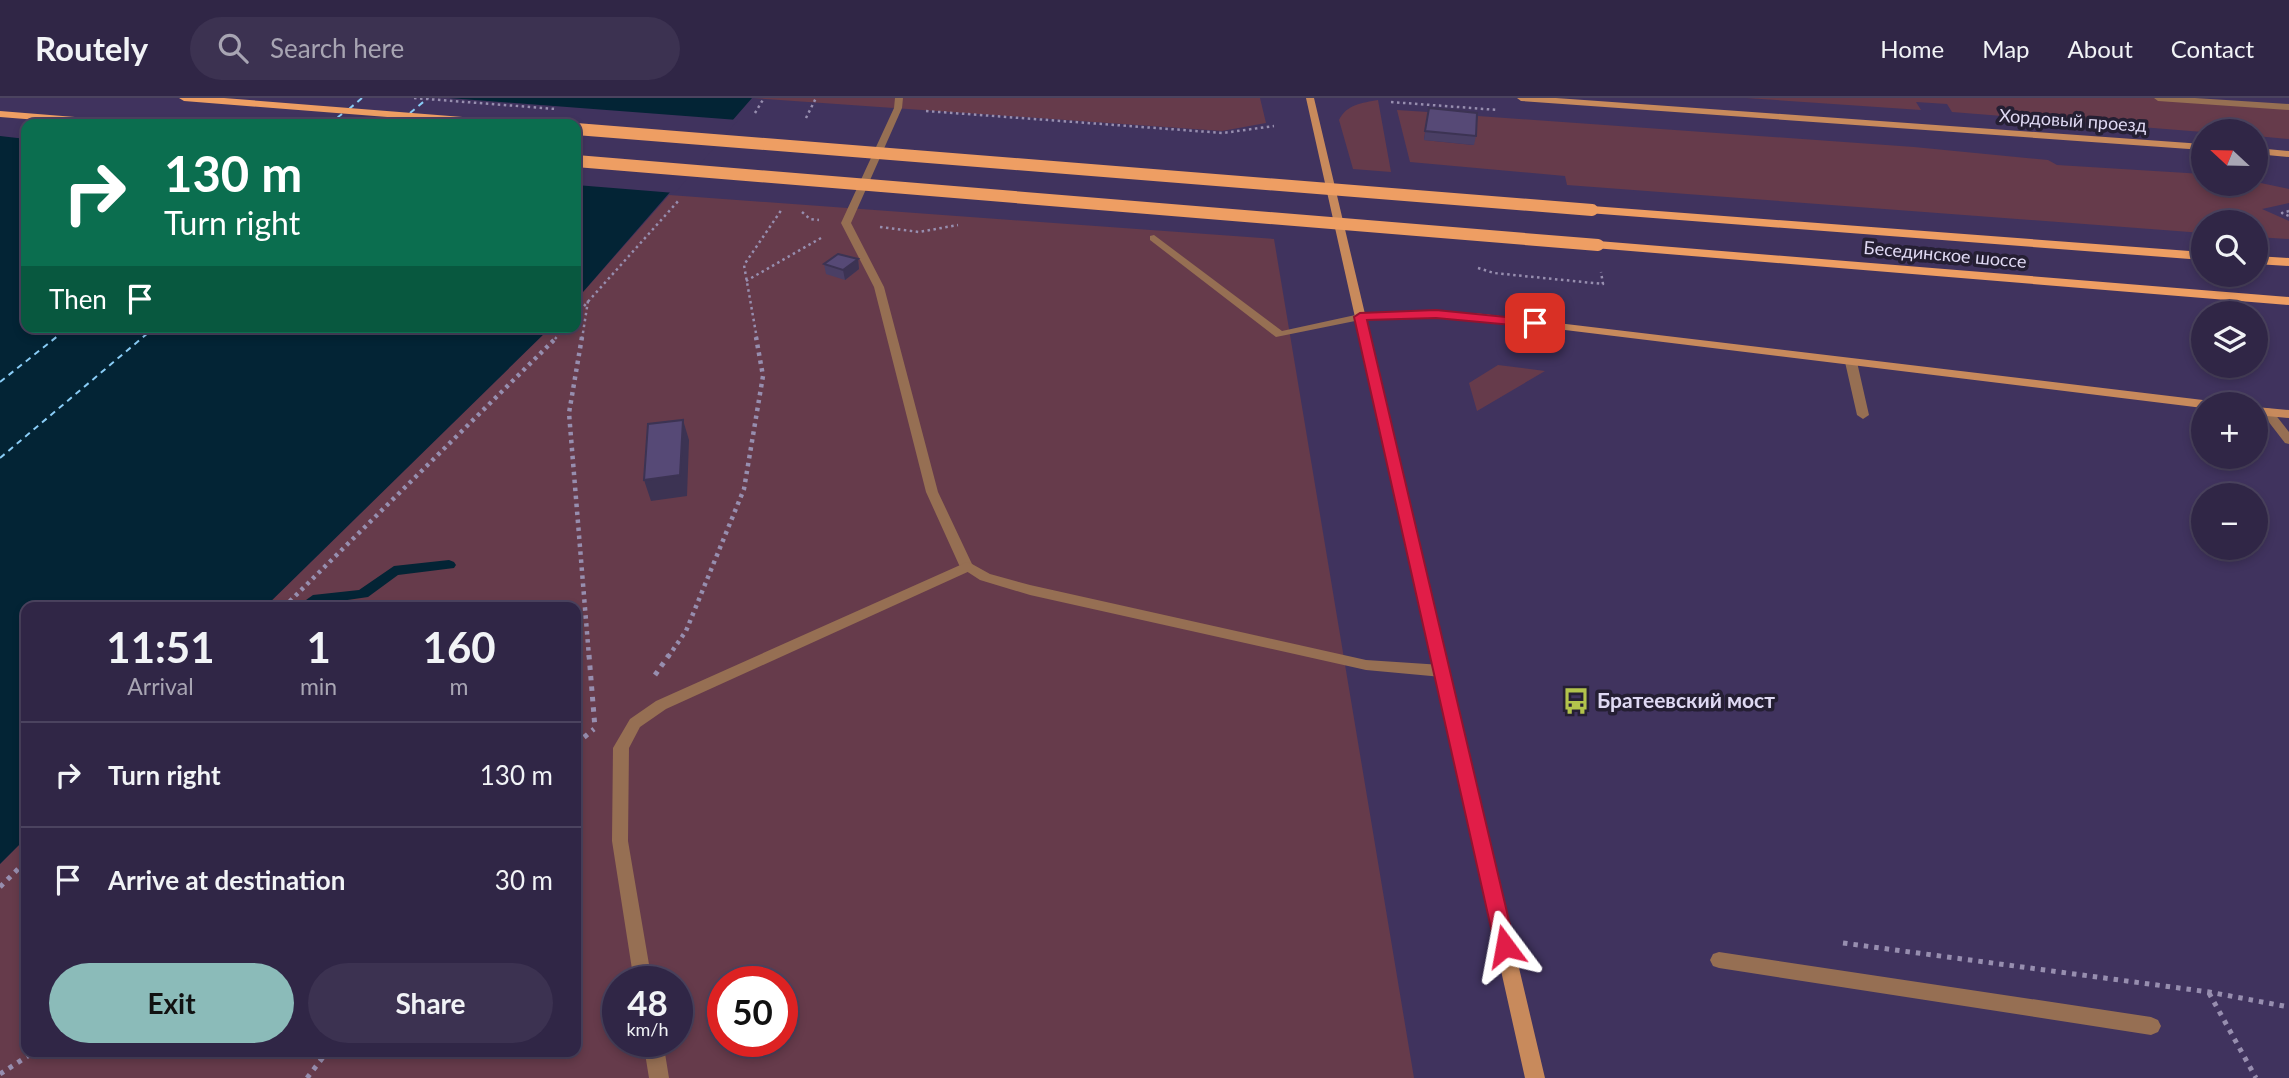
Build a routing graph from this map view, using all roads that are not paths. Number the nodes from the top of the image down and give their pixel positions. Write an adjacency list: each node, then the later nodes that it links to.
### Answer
1 (184, 98): 9 (main road)
2 (899, 98): 28 (street)
3 (1310, 98): 20 (main road)
4 (1521, 98): 11 (main road, Хордовый проезд)
5 (2158, 98): 6 (street)
6 (2289, 107)
7 (0, 114): 8 (main road)
8 (62, 119)
9 (451, 119)
10 (581, 129): 16 (main road, Бесединское шоссе, bridge)
11 (2191, 146)
12 (2268, 152): 13 (main road)
13 (2289, 154)
14 (581, 161): 19 (main road, Бесединское шоссе, bridge)
15 (1154, 238): 20 (street)
16 (2191, 255)
17 (2268, 261): 18 (main road)
18 (2289, 262)
19 (2289, 301)
20 (1360, 317): 21 (main road); 29 (main road)
21 (1851, 362): 22 (main road); 25 (street)
22 (2191, 403)
23 (2268, 412): 24 (main road)
24 (2289, 414)
25 (1863, 415)
26 (2268, 418): 27 (street)
27 (2289, 440)
28 (967, 567): 29 (street); 31 (street)
29 (1442, 671): 35 (main road)
30 (1719, 960): 32 (street)
31 (640, 966)
32 (2151, 1026)
33 (656, 1057): 34 (street)
34 (659, 1078)
35 (1535, 1078)

